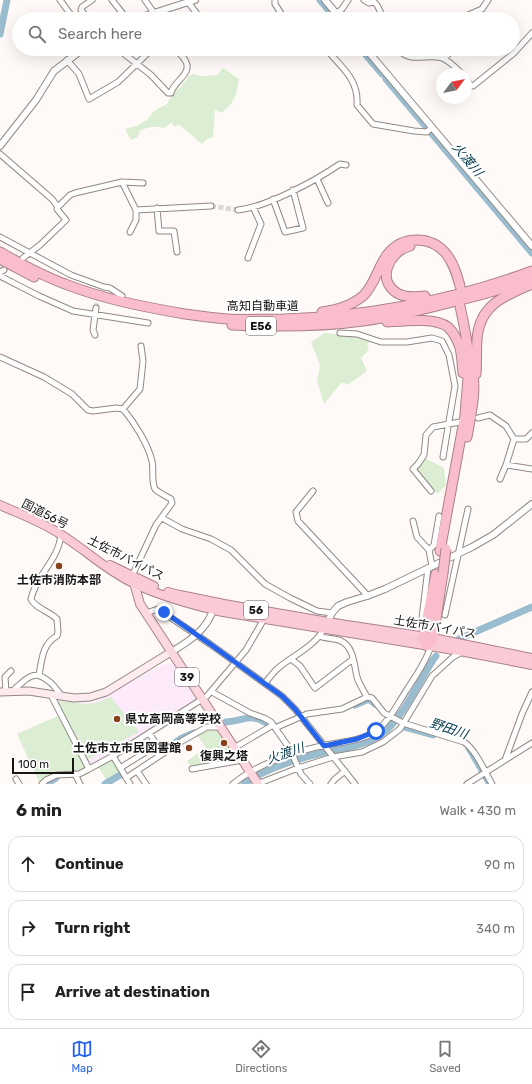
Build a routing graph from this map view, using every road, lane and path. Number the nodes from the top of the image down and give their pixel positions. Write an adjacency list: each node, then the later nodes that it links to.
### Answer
1 (60, 0): 13 (street)
2 (92, 0): 14 (street)
3 (112, 0): 15 (street)
4 (145, 0): 16 (street)
5 (195, 0): 12 (street)
6 (275, 0): 19 (street)
7 (325, 0): 20 (street)
8 (348, 0): 21 (street)
9 (364, 0): 22 (street)
10 (488, 0): 23 (street)
11 (179, 2): 12 (street); 17 (street)
12 (188, 2): 18 (street)
13 (69, 12)
14 (83, 12)
15 (122, 12)
16 (153, 12)
17 (156, 12)
18 (196, 12)
19 (280, 12)
20 (334, 12)
21 (338, 12)
22 (380, 12)
23 (475, 12)
24 (532, 33): 25 (street)
25 (520, 46)
26 (73, 56): 36 (street)
27 (126, 56): 37 (street)
28 (145, 56): 37 (street)
29 (181, 56): 37 (street)
30 (332, 56): 40 (street)
31 (372, 56): 40 (street)
32 (408, 56): 35 (street)
33 (447, 56): 35 (street)
34 (510, 56): 39 (street)
35 (444, 59): 38 (street)
36 (68, 60): 37 (street); 41 (street)
37 (136, 64)
38 (456, 68)
39 (472, 86)
40 (432, 127): 58 (street)
41 (0, 146)
42 (0, 154): 51 (street)
43 (346, 165): 44 (street)
44 (317, 179): 47 (street); 49 (street)
45 (122, 182): 46 (street); 51 (street); 54 (street)
46 (143, 183)
47 (293, 190): 48 (street); 48 (street)
48 (273, 200): 52 (street)
49 (328, 203)
50 (211, 206): 53 (street)
51 (58, 207): 61 (street)
52 (253, 207): 55 (street); 63 (street)
53 (157, 208): 54 (street); 60 (street)
54 (136, 210): 56 (street)
55 (238, 210)
56 (130, 232)
57 (0, 237): 61 (street)
58 (532, 246)
59 (0, 252): 72 (highway, 高知自動車道 / E56)
60 (177, 252)
61 (30, 254): 62 (street); 67 (street)
62 (23, 258)
63 (248, 258)
64 (0, 260): 73 (highway, 高知自動車道 / E56)
65 (0, 276): 71 (street)
66 (530, 279): 68 (highway, 高知自動車道 / E56); 73 (highway, 高知自動車道 / E56); 79 (highway)
67 (104, 287): 69 (street); 70 (street)
68 (461, 288): 68 (highway); 72 (highway, 高知自動車道 / E56); 72 (highway)
69 (101, 292)
70 (122, 296)
71 (95, 311): 74 (street); 76 (street)
72 (227, 319)
73 (364, 321): 80 (highway)
74 (148, 323)
75 (340, 333): 84 (street)
76 (95, 335)
77 (141, 346): 81 (street)
78 (0, 357): 81 (street)
79 (475, 380): 80 (highway); 102 (highway)
80 (466, 392): 102 (highway)
81 (122, 409): 97 (street)
82 (478, 418): 86 (street)
83 (460, 422): 84 (street)
84 (448, 425): 87 (street); 91 (street)
85 (532, 432): 86 (street)
86 (514, 439): 88 (street)
87 (443, 457)
88 (506, 464): 89 (street); 90 (street)
89 (532, 469)
90 (500, 479)
91 (431, 490)
92 (313, 491): 106 (street)
93 (532, 504): 103 (street)
94 (0, 505): 99 (highway, 国道56号 / 56)
95 (468, 509): 103 (street)
96 (439, 516): 101 (street)
97 (162, 518): 105 (street); 109 (street)
98 (413, 521): 101 (street)
99 (60, 534): 100 (highway, 国道56号 / 56); 126 (street)
100 (78, 547): 105 (highway, 土佐市バイパス / 56)
101 (429, 550): 104 (street)
102 (443, 550): 104 (highway, bridge)
103 (459, 553): 104 (street); 110 (street)
104 (435, 570): 106 (street); 113 (street); 116 (highway); 117 (highway)
105 (133, 580): 107 (highway, 土佐市バイパス / 56); 108 (main road, 39)
106 (368, 596): 109 (street)
107 (214, 606): 111 (highway, 土佐市バイパス / 56); 112 (highway, 土佐市バイパス / 56); 114 (street)
108 (146, 613): 114 (street); 119 (main road, 39)
109 (332, 613): 112 (street)
110 (445, 615)
111 (264, 619): 112 (highway, 土佐市バイパス / 56); 123 (street)
112 (326, 625): 115 (street); 116 (highway, 土佐市バイパス / 56); 117 (highway, 土佐市バイパス / 56)
113 (421, 626)
114 (196, 635): 119 (street); 123 (street)
115 (320, 636): 121 (street); 122 (street)
116 (423, 637): 117 (highway)
117 (432, 644): 118 (highway, 土佐市バイパス / 56); 118 (highway, 土佐市バイパス / 56); 137 (street)
118 (463, 649): 120 (highway, 土佐市バイパス / 56); 124 (highway, 土佐市バイパス / 56); 138 (street)
119 (171, 652): 133 (main road); 135 (main road, 39)
120 (532, 658)
121 (291, 659): 122 (street); 128 (street)
122 (353, 659): 134 (street)
123 (236, 662): 128 (street); 130 (street)
124 (532, 665)
125 (11, 671): 127 (street)
126 (39, 675): 129 (street); 133 (street)
127 (2, 677): 129 (street)
128 (265, 683): 136 (street)
129 (6, 692): 132 (main road)
130 (212, 692): 135 (street); 140 (street)
131 (532, 692): 150 (street)
132 (51, 695): 133 (main road); 153 (street)
133 (60, 696)
134 (367, 697): 136 (street); 137 (street)
135 (203, 700): 139 (main road, 39); 141 (street)
136 (301, 717): 140 (street); 143 (street)
137 (391, 717): 138 (street); 143 (street)
138 (402, 723): 148 (street); 159 (street)
139 (220, 727): 144 (main road, 39); 145 (street)
140 (274, 727): 144 (street); 146 (street)
141 (149, 733): 145 (street); 147 (street)
142 (532, 743): 150 (street)
143 (324, 746): 146 (street); 148 (street)
144 (234, 748): 149 (main road, 39)
145 (160, 750): 152 (street); 155 (street)
146 (294, 755): 151 (street); 157 (street)
147 (113, 756): 152 (street); 153 (street)
148 (332, 756): 151 (street); 156 (street)
149 (242, 760): 154 (street); 157 (main road, 39)
150 (505, 760): 159 (street)
151 (297, 767): 166 (street); 167 (street)
152 (120, 768): 160 (street)
153 (89, 769): 158 (street)
154 (192, 769)
155 (137, 771): 160 (street); 164 (street)
156 (345, 771): 168 (street); 169 (street)
157 (250, 772): 165 (street); 166 (main road, 39)
158 (75, 774): 161 (street); 162 (street)
159 (484, 774): 170 (street); 171 (street)
160 (126, 778): 163 (street)
161 (42, 784)
162 (80, 784)
163 (130, 784)
164 (146, 784)
165 (233, 784)
166 (257, 784)
167 (310, 784)
168 (331, 784)
169 (355, 784)
170 (468, 784)
171 (492, 784)

